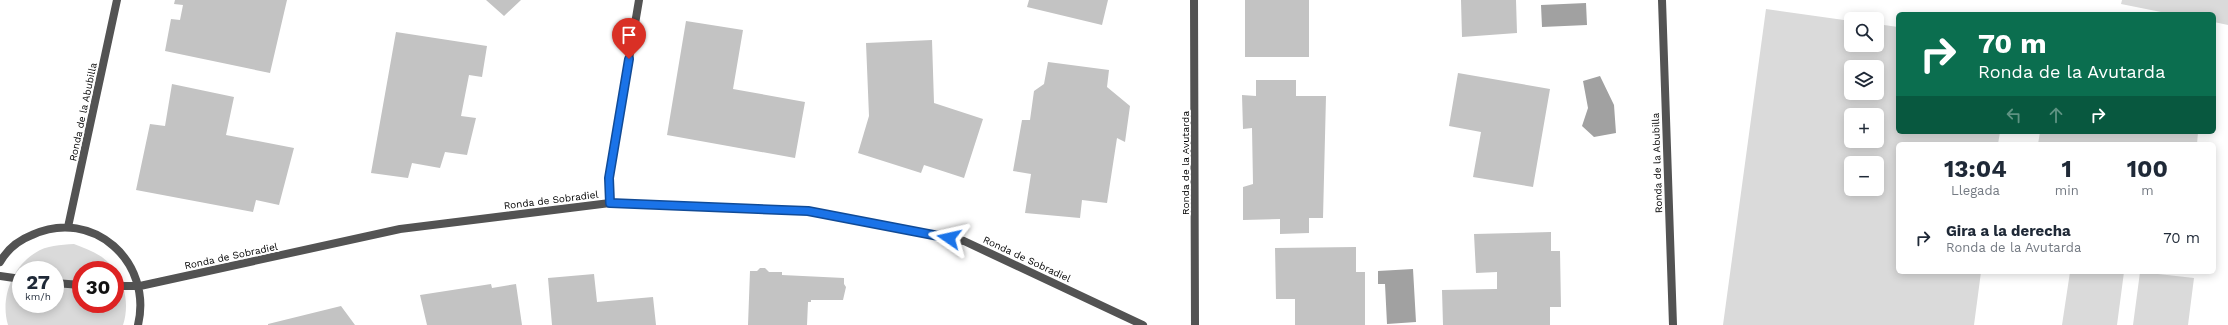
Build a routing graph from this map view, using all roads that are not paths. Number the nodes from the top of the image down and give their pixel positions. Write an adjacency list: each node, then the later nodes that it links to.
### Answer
1 (117, 0): 6 (street, Ronda de la Abubilla)
2 (639, 0): 5 (street)
3 (1194, 0): 14 (street, Ronda de la Avutarda)
4 (1662, 0): 15 (street, Ronda de la Abubilla)
5 (610, 203): 11 (street, Ronda de Sobradiel); 13 (street, Ronda de Sobradiel)
6 (68, 227): 7 (street); 11 (street)
7 (0, 262)
8 (0, 276): 9 (street)
9 (12, 278)
10 (124, 286): 11 (street, Ronda de Sobradiel)
11 (140, 286): 12 (street)
12 (138, 325)
13 (1142, 325)
14 (1195, 325)
15 (1673, 325)

